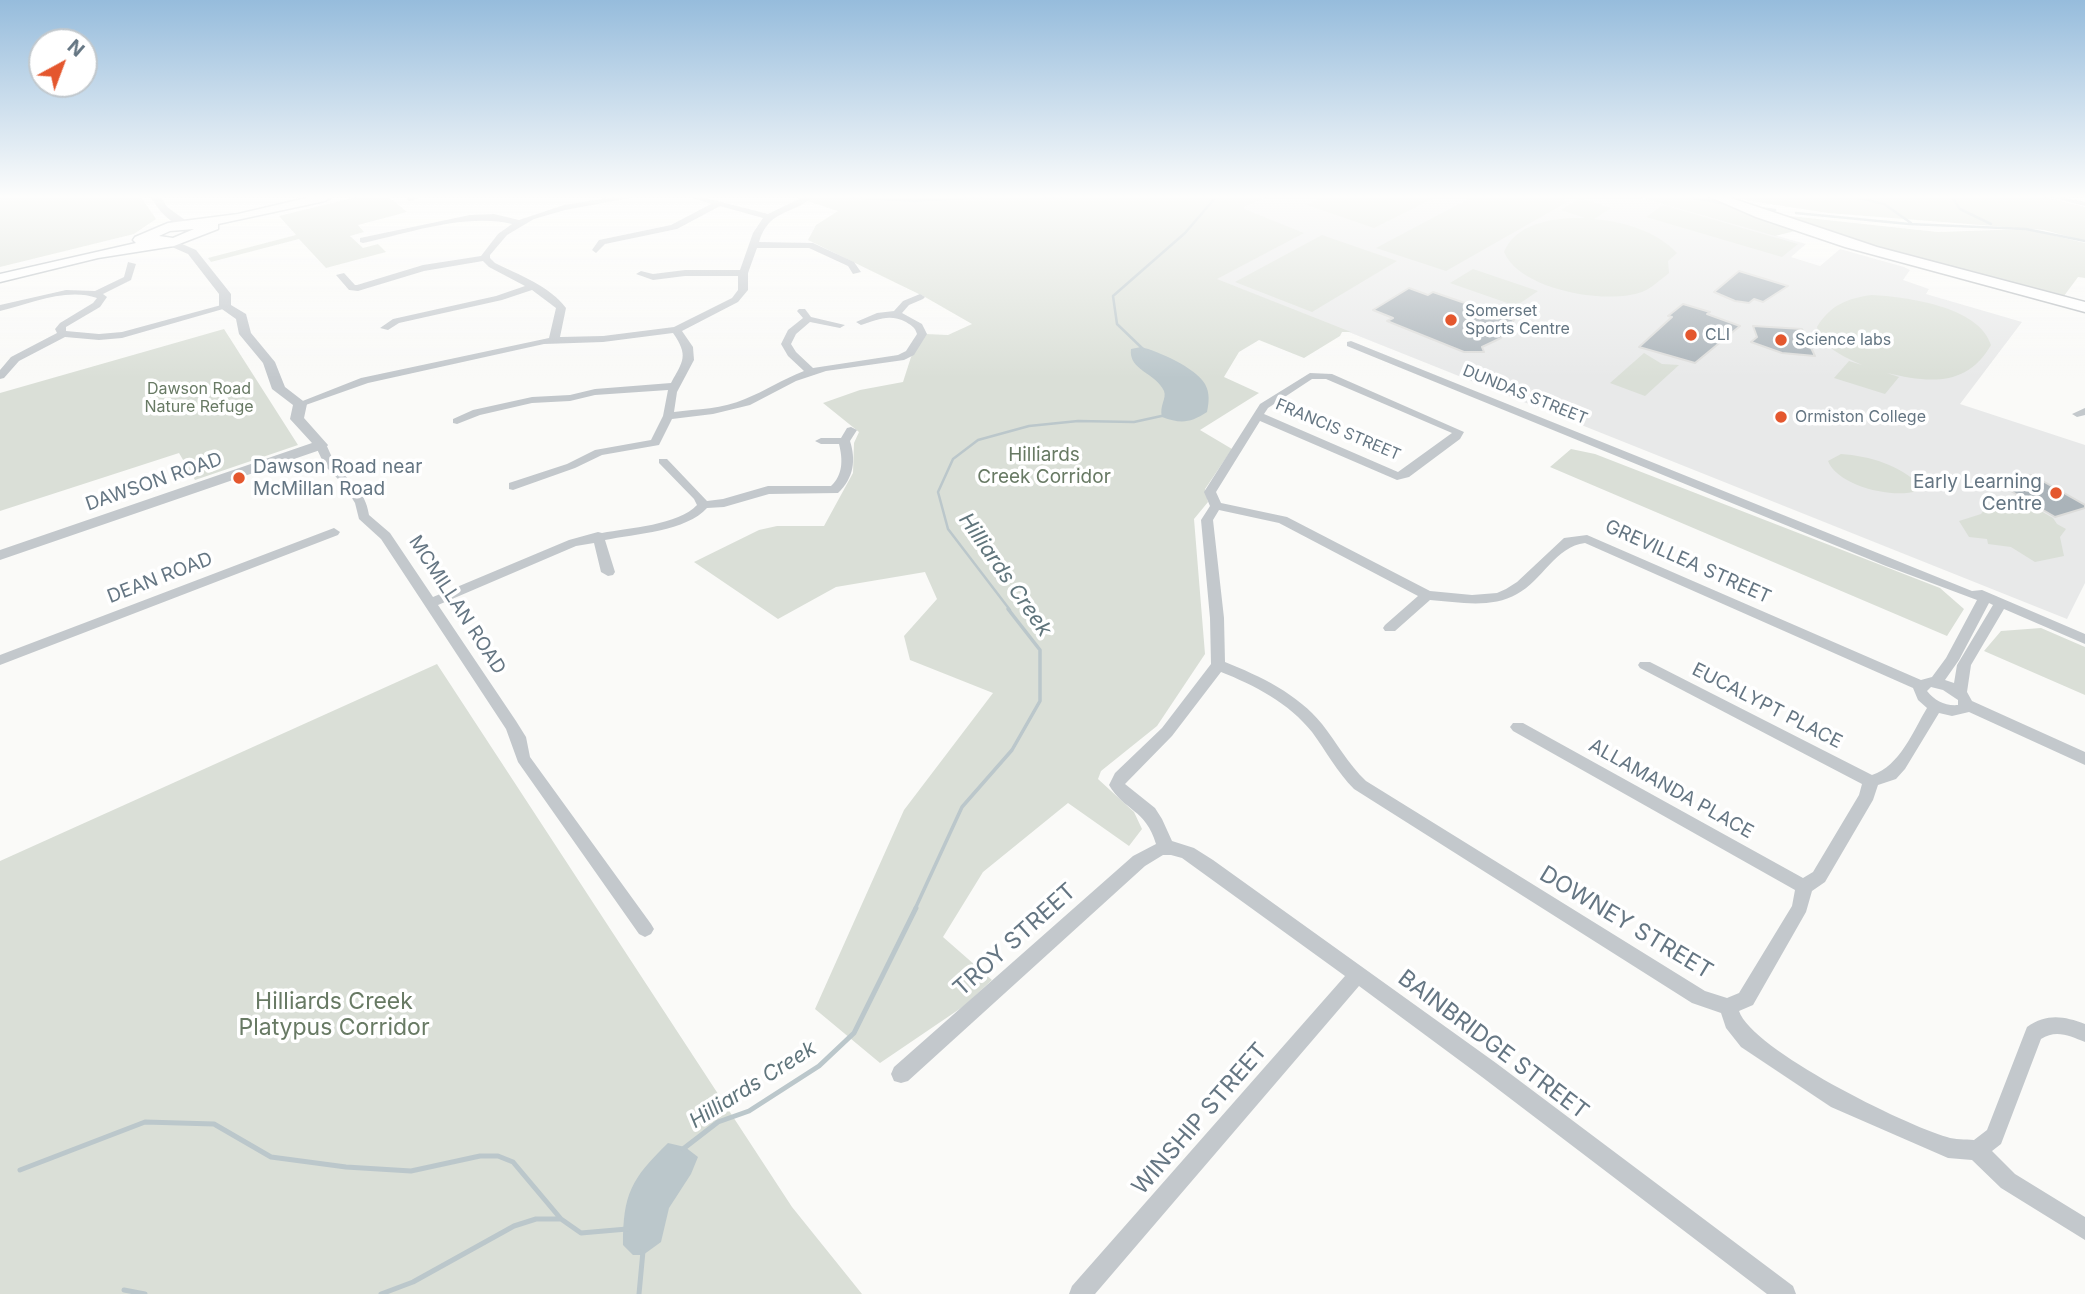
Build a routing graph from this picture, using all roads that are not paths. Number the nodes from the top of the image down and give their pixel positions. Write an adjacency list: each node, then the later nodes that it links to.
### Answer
1 (84, 257): 13 (main road)
2 (196, 257): 19 (street, MCMILLAN ROAD)
3 (751, 257): 10 (street)
4 (837, 257): 8 (street)
5 (1901, 257): 9 (main road)
6 (485, 258): 14 (street); 15 (street)
7 (128, 267): 16 (street)
8 (856, 272)
9 (1950, 272): 20 (main road)
10 (743, 273): 11 (street); 26 (street)
11 (641, 274)
12 (341, 275): 15 (street)
13 (0, 278)
14 (530, 287): 25 (street); 28 (street)
15 (358, 288): 18 (street)
16 (96, 294): 21 (street); 27 (street)
17 (920, 297): 22 (street)
18 (363, 298)
19 (225, 307): 27 (street); 35 (street, MCMILLAN ROAD)
20 (2085, 307)
21 (0, 308)
22 (898, 312): 23 (street); 32 (street)
23 (861, 322)
24 (840, 325): 32 (street)
25 (384, 328)
26 (676, 330): 28 (street); 34 (street)
27 (63, 334): 30 (street)
28 (554, 340): 35 (street)
29 (1351, 344): 52 (street, DUNDAS STREET)
30 (15, 359): 31 (street); 33 (street)
31 (0, 360)
32 (810, 372): 37 (street)
33 (0, 376)
34 (675, 386): 37 (street); 38 (street)
35 (300, 404): 42 (street, MCMILLAN ROAD)
36 (1257, 415): 36 (street, FRANCIS STREET); 46 (street, FRANCIS STREET)
37 (668, 416): 44 (street)
38 (457, 421)
39 (851, 430): 41 (street)
40 (821, 441): 41 (street)
41 (844, 441): 45 (street)
42 (321, 445): 49 (street, DAWSON ROAD); 53 (street, MCMILLAN ROAD)
43 (663, 461): 45 (street)
44 (513, 486)
45 (703, 505): 48 (street)
46 (1216, 506): 51 (street, GREVILLEA STREET); 58 (street, FRANCIS STREET)
47 (334, 532): 57 (street, DEAN ROAD)
48 (598, 536): 50 (street); 53 (street)
49 (0, 555)
50 (608, 572)
51 (1427, 595): 55 (street); 61 (street, GREVILLEA STREET)
52 (1985, 598): 54 (street, DUNDAS STREET); 60 (street)
53 (431, 603): 69 (street, MCMILLAN ROAD)
54 (2000, 604): 56 (street, DUNDAS STREET); 62 (street)
55 (1390, 628)
56 (2085, 639)
57 (0, 660)
58 (1218, 665): 67 (street); 71 (street, DOWNEY STREET)
59 (1645, 666): 66 (street, EUCALYPT PLACE)
60 (1936, 682): 61 (street); 62 (street)
61 (1921, 685): 63 (street)
62 (1963, 699): 63 (street); 65 (street)
63 (1936, 706): 66 (street)
64 (1518, 727): 68 (street, ALLAMANDA PLACE)
65 (2085, 759)
66 (1871, 781): 68 (street)
67 (1165, 847): 70 (street, BAINBRIDGE STREET); 73 (street, TROY STREET)
68 (1804, 887): 71 (street)
69 (645, 929)
70 (1357, 975): 76 (street, WINSHIP STREET); 77 (street, BAINBRIDGE STREET)
71 (1728, 1007): 74 (street)
72 (2085, 1033): 74 (street)
73 (901, 1074)
74 (1977, 1150): 75 (street)
75 (2085, 1229)
76 (1080, 1294)
77 (1785, 1294)

